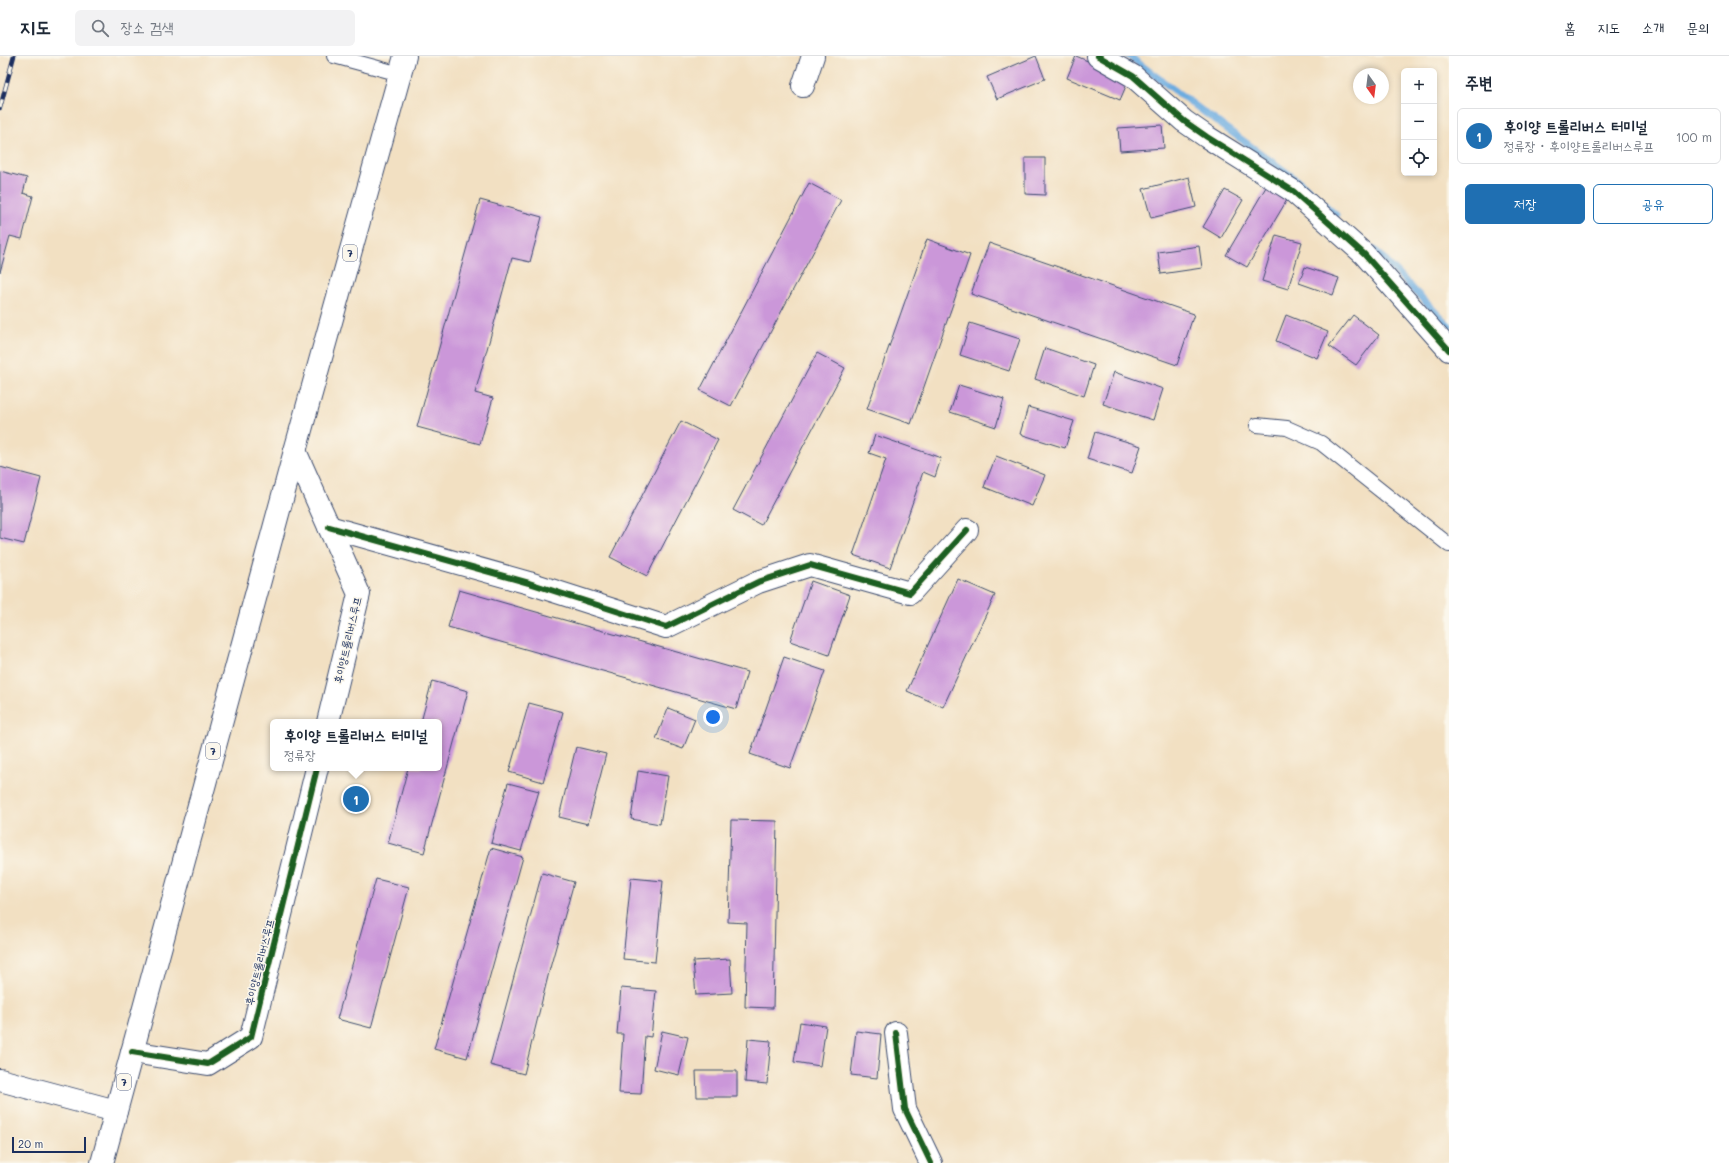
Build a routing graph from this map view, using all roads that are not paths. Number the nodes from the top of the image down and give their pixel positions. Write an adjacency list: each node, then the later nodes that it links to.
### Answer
1 (334, 56): 4 (lane)
2 (813, 56): 5 (main road)
3 (1098, 56): 6 (main road)
4 (402, 65): 8 (main road, 7)
5 (803, 86)
6 (1449, 350)
7 (1257, 425): 11 (lane)
8 (295, 451): 9 (main road, 후이양트롤리버스루프); 15 (main road, 7)
9 (329, 527): 10 (main road); 12 (main road, 후이양트롤리버스루프)
10 (967, 530)
11 (1449, 545)
12 (329, 719)
13 (316, 771): 15 (main road, 후이양트롤리버스루프)
14 (896, 1033): 19 (main road)
15 (132, 1052): 17 (main road, 7)
16 (0, 1080): 17 (main road)
17 (116, 1112): 18 (main road, 7)
18 (102, 1163)
19 (931, 1163)

